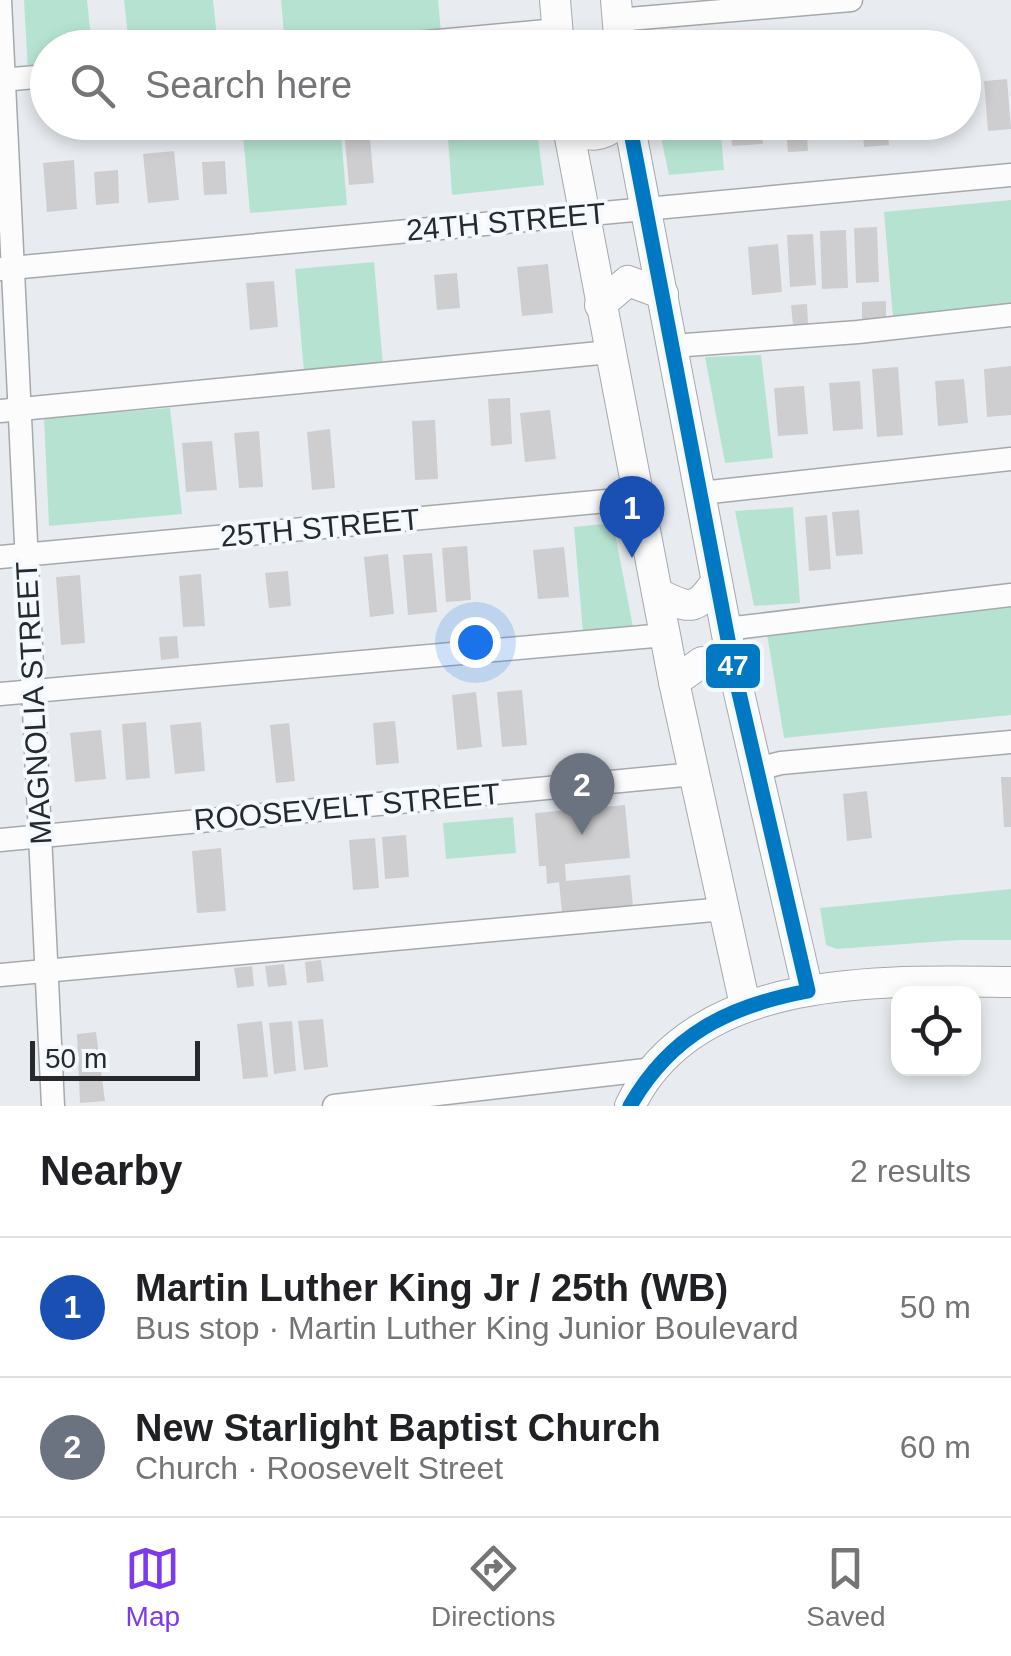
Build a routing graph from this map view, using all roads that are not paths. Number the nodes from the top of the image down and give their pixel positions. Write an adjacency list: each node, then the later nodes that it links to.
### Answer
1 (0, 0): 7 (street, MAGNOLIA STREET)
2 (851, 0): 3 (street)
3 (618, 23)
4 (557, 26): 5 (street)
5 (522, 30)
6 (30, 78): 7 (street)
7 (2, 80): 13 (street, MAGNOLIA STREET)
8 (570, 140): 12 (main road)
9 (632, 140): 11 (main road)
10 (1011, 175): 11 (street, 24TH STREET)
11 (646, 210): 12 (street, 24TH STREET); 14 (main road)
12 (584, 215): 13 (street, 24TH STREET); 15 (main road)
13 (7, 269): 19 (street, MAGNOLIA STREET)
14 (663, 294): 15 (main road); 17 (main road)
15 (600, 304): 18 (main road)
16 (1011, 315): 17 (street)
17 (673, 346): 21 (main road)
18 (610, 352): 19 (street); 22 (main road)
19 (10, 410): 23 (street, MAGNOLIA STREET)
20 (1011, 459): 21 (street)
21 (701, 493): 25 (main road)
22 (639, 498): 23 (street, 25TH STREET); 26 (main road)
23 (27, 555): 24 (street, 25TH STREET); 32 (street, MAGNOLIA STREET)
24 (0, 557)
25 (716, 582): 26 (main road); 28 (main road)
26 (658, 593): 29 (main road)
27 (1011, 595): 28 (street)
28 (726, 629): 30 (main road)
29 (665, 635): 31 (main road); 32 (street)
30 (734, 671): 31 (main road); 35 (main road)
31 (674, 682): 36 (main road)
32 (34, 690): 33 (street); 37 (street, MAGNOLIA STREET)
33 (0, 694)
34 (1011, 742): 35 (street)
35 (756, 769): 43 (main road)
36 (694, 774): 37 (street, ROOSEVELT STREET); 39 (main road)
37 (40, 836): 38 (street, ROOSEVELT STREET); 40 (street, MAGNOLIA STREET)
38 (0, 840)
39 (724, 909): 40 (street); 44 (main road)
40 (47, 972): 41 (street); 46 (street, MAGNOLIA STREET)
41 (0, 975)
42 (1011, 982): 43 (main road)
43 (808, 991): 44 (main road)
44 (745, 1005): 45 (main road)
45 (654, 1069): 47 (street); 48 (main road)
46 (53, 1106)
47 (334, 1106)
48 (630, 1106)

